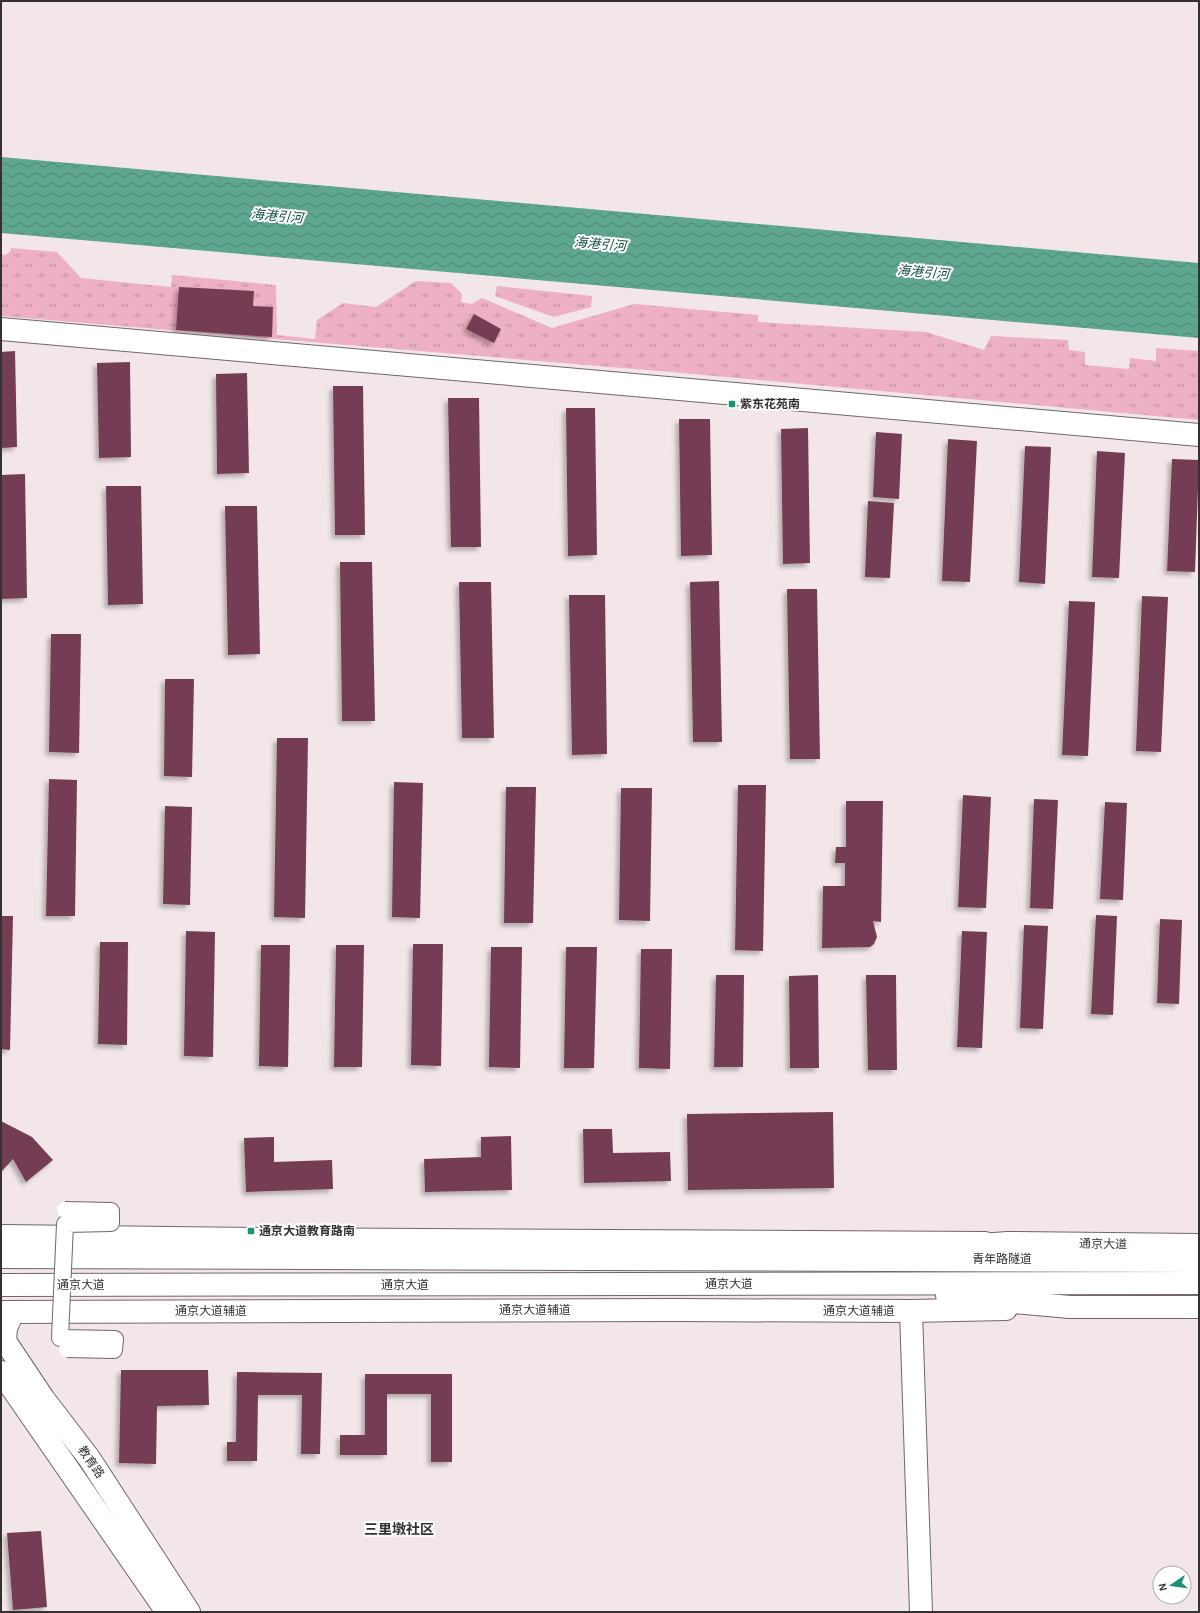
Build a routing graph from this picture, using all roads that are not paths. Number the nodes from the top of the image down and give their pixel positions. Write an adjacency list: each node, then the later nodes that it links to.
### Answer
1 (1, 330): 2 (main road)
2 (1199, 435)
3 (65, 1210): 17 (street, bridge)
4 (1, 1236): 5 (main road)
5 (1008, 1243): 6 (main road, 通京大道); 8 (main road)
6 (1199, 1245)
7 (1, 1257): 8 (main road)
8 (804, 1258): 9 (main road, 青年路隧道)
9 (1199, 1260)
10 (1199, 1283): 11 (main road, 青年路隧道)
11 (808, 1284): 12 (main road, 通京大道); 13 (main road)
12 (1, 1285)
13 (1070, 1307): 14 (main road); 16 (main road, 通京大道辅道)
14 (1199, 1307)
15 (7, 1312): 16 (main road, 通京大道辅道); 20 (main road, 教育路)
16 (912, 1312): 21 (main road)
17 (67, 1349)
18 (1, 1372): 19 (main road, 教育路)
19 (167, 1612)
20 (189, 1612)
21 (921, 1612)

